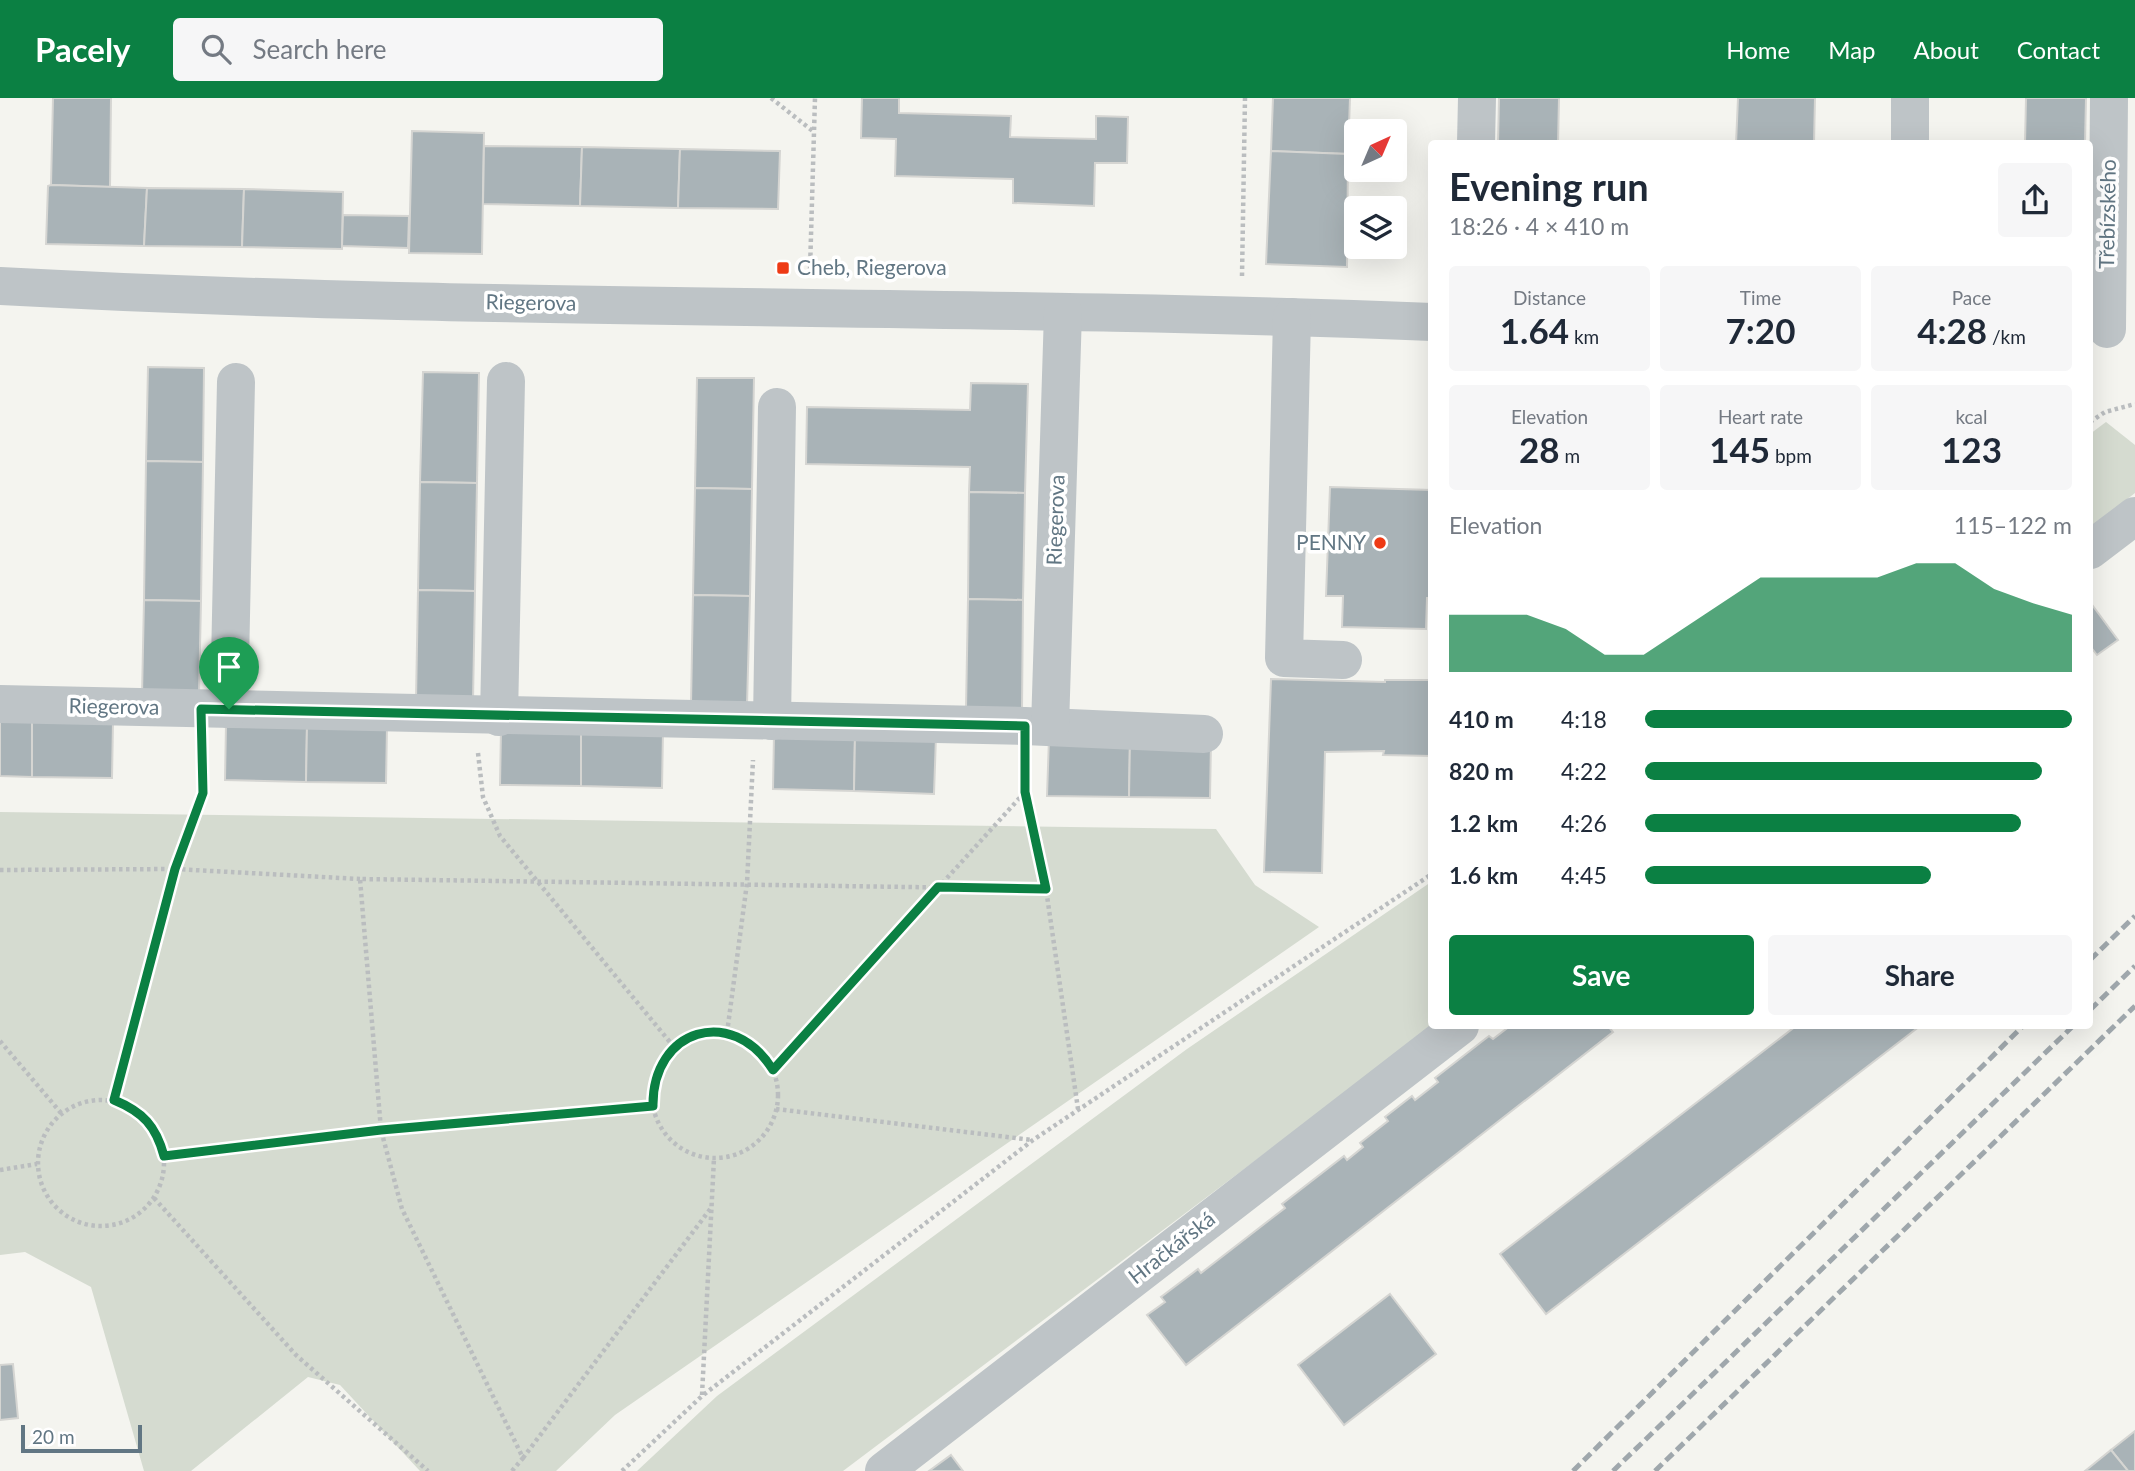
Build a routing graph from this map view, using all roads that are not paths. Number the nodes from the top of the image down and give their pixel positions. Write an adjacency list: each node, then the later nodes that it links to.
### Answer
1 (1477, 98): 4 (street)
2 (1910, 98): 5 (street)
3 (2109, 98): 10 (street, Třebízského)
4 (1476, 140)
5 (1910, 140)
6 (0, 286): 7 (street, Riegerova)
7 (1063, 312): 8 (street, Riegerova); 21 (street, Riegerova)
8 (1292, 317): 9 (street, Riegerova); 16 (street)
9 (1428, 322)
10 (2111, 326)
11 (506, 381): 19 (street)
12 (236, 382): 18 (street)
13 (777, 407): 20 (street)
14 (2135, 516): 15 (street)
15 (2093, 548)
16 (1343, 660)
17 (0, 704): 18 (street, Riegerova)
18 (215, 709): 19 (street, Riegerova)
19 (487, 716): 20 (street, Riegerova)
20 (763, 721): 21 (street, Riegerova)
21 (1038, 727): 22 (street, Riegerova)
22 (1204, 734)
23 (1456, 1029): 24 (street, Hračkářská)
24 (884, 1471)

